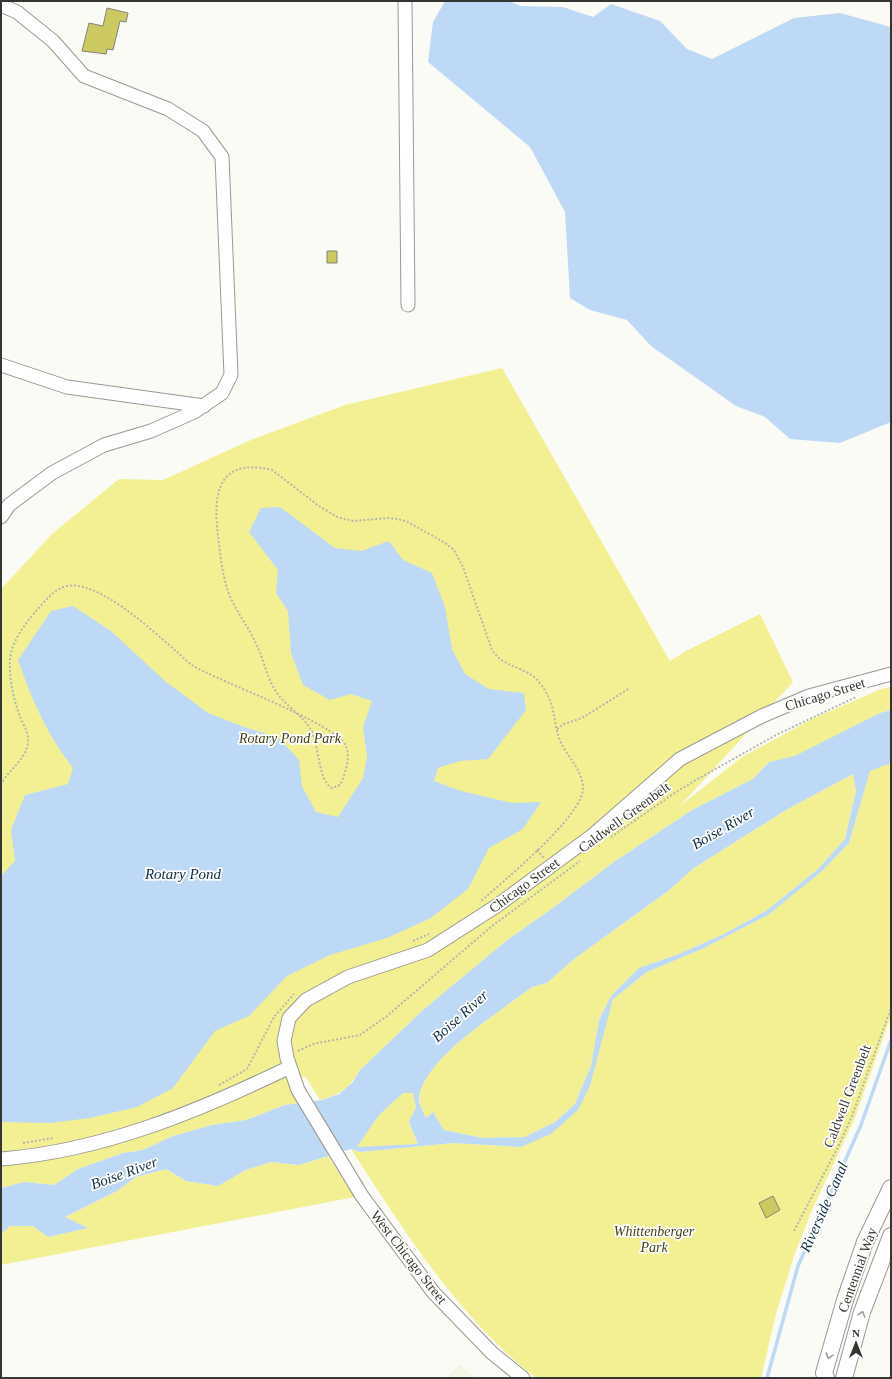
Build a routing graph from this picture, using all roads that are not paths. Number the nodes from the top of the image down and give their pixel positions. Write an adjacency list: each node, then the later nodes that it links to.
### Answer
1 (405, 1): 3 (street)
2 (1, 5): 5 (street)
3 (408, 305)
4 (1, 365): 5 (street)
5 (204, 406): 6 (street)
6 (1, 517)
7 (891, 674): 8 (street, Chicago Street)
8 (288, 1063): 9 (street); 10 (street, Chicago Street)
9 (1, 1159)
10 (341, 1159): 13 (street, West Chicago Street)
11 (891, 1188): 14 (main road, Centennial Way, one-way to 14)
12 (891, 1236): 15 (main road, Centennial Way, one-way to 12)
13 (523, 1378)
14 (826, 1378)
15 (844, 1378)

